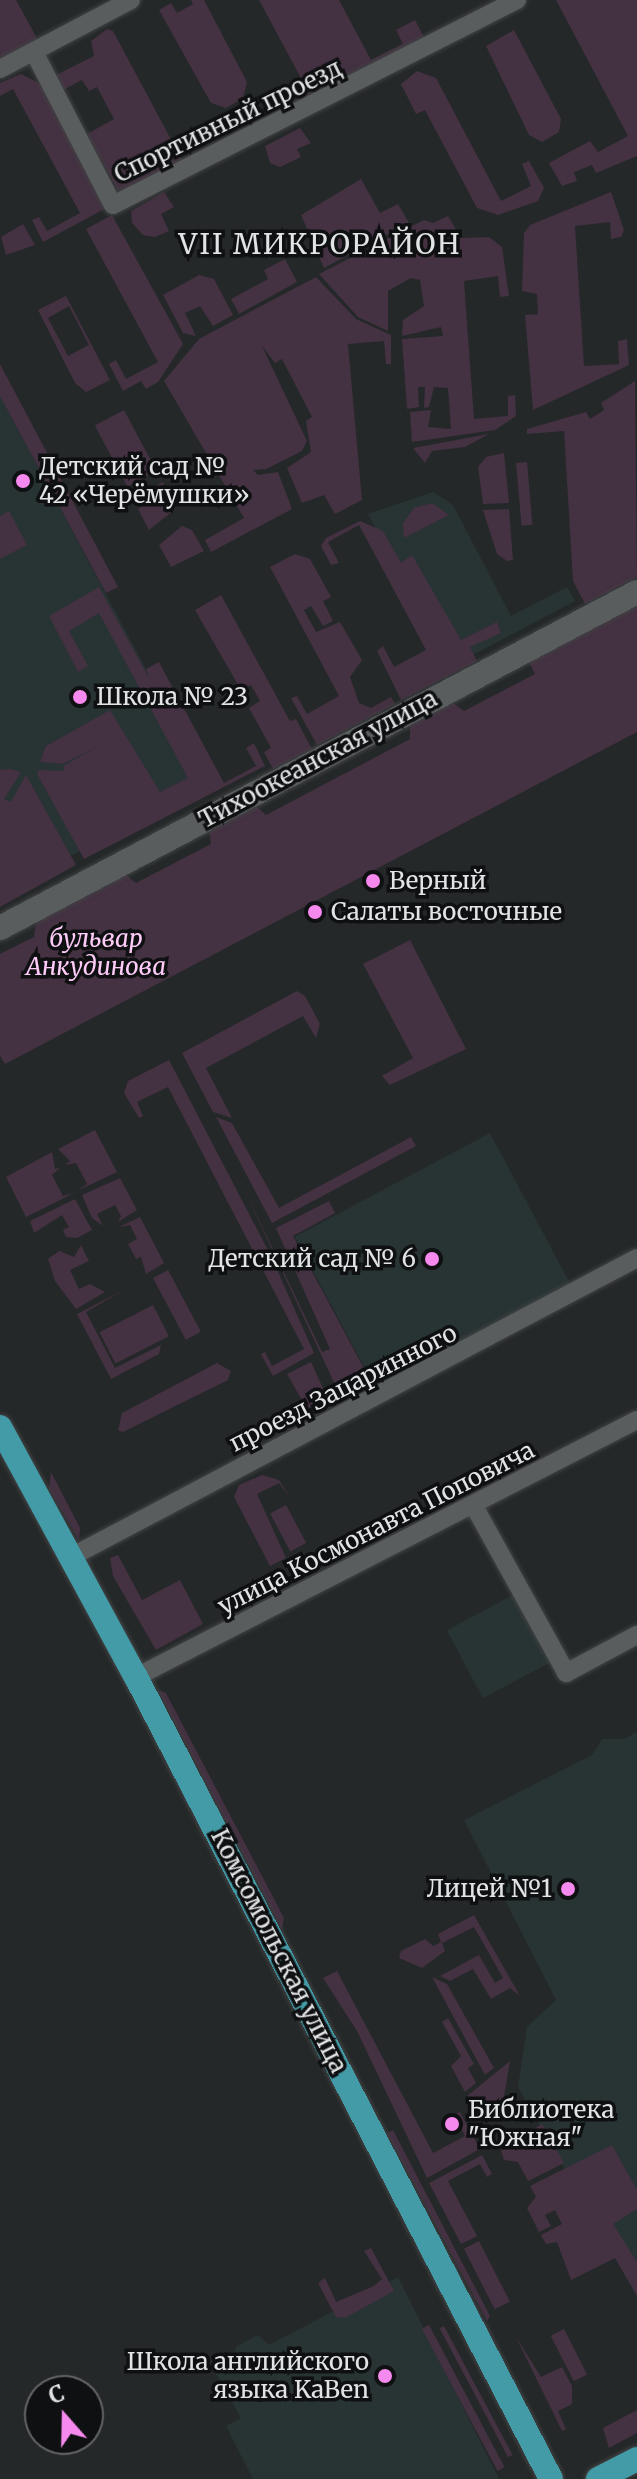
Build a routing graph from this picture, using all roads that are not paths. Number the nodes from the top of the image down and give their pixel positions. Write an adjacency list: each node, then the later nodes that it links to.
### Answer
1 (131, 0): 3 (street)
2 (517, 0): 3 (street, Спортивный проезд)
3 (34, 52): 4 (street)
4 (0, 69)
5 (637, 592): 6 (street, Тихоокеанская улица)
6 (0, 928)
7 (637, 1258): 11 (street, проезд Зацаринного)
8 (637, 1420): 10 (street, улица Космонавта Поповича)
9 (0, 1427): 11 (main road, Комсомольская улица)
10 (474, 1506): 12 (street); 13 (street, улица Космонавта Поповича)
11 (69, 1558): 13 (main road, Комсомольская улица)
12 (637, 1635)
13 (136, 1677): 15 (main road, Комсомольская улица)
14 (637, 2459): 16 (main road)
15 (551, 2479)
16 (598, 2479)

